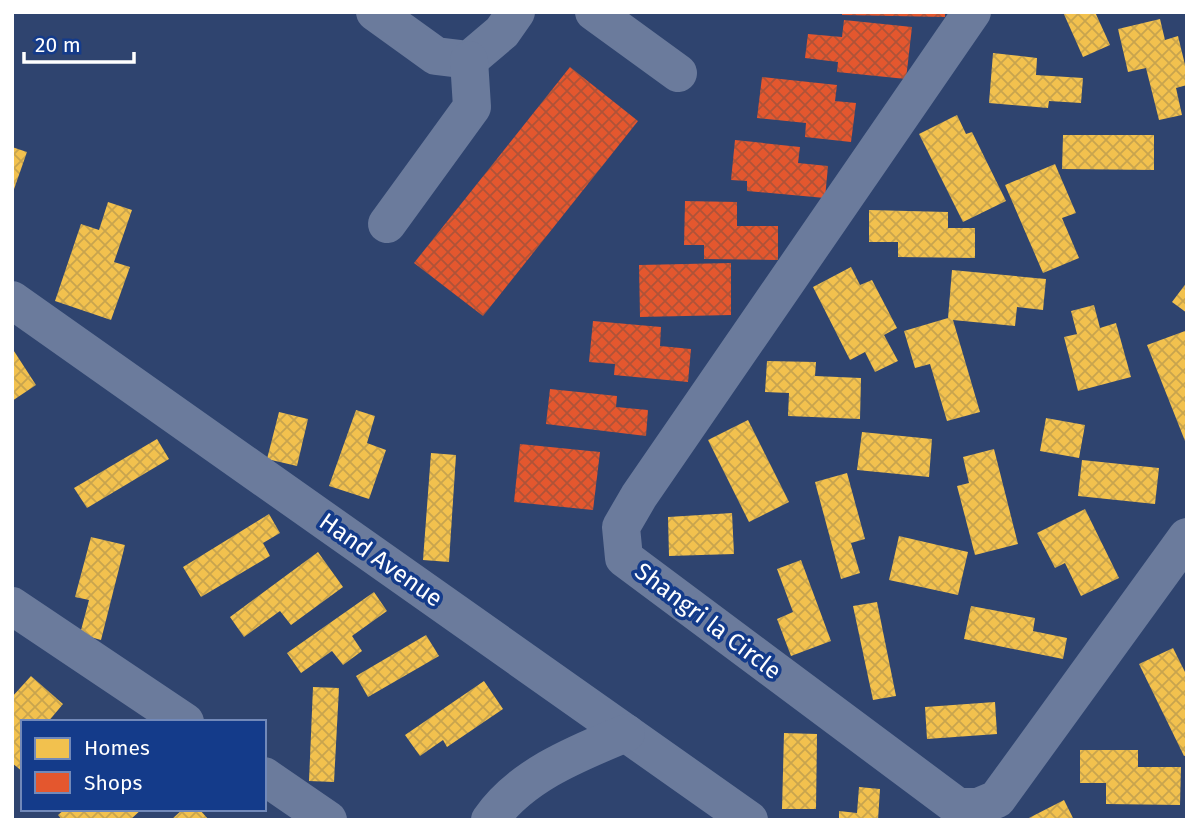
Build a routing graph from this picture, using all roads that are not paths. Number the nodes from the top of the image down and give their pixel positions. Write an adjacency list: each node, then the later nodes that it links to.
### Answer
1 (375, 12): 5 (lane)
2 (516, 12): 5 (lane)
3 (594, 12): 6 (lane)
4 (972, 12): 9 (lane, Shangri la Circle)
5 (469, 60): 7 (lane)
6 (678, 73)
7 (387, 224)
8 (12, 300): 12 (lane, Hand Avenue)
9 (1187, 537)
10 (12, 606): 11 (lane)
11 (182, 720)
12 (626, 733): 15 (lane); 16 (lane, Hand Avenue)
13 (266, 777): 14 (lane)
14 (328, 820)
15 (490, 820)
16 (749, 820)

